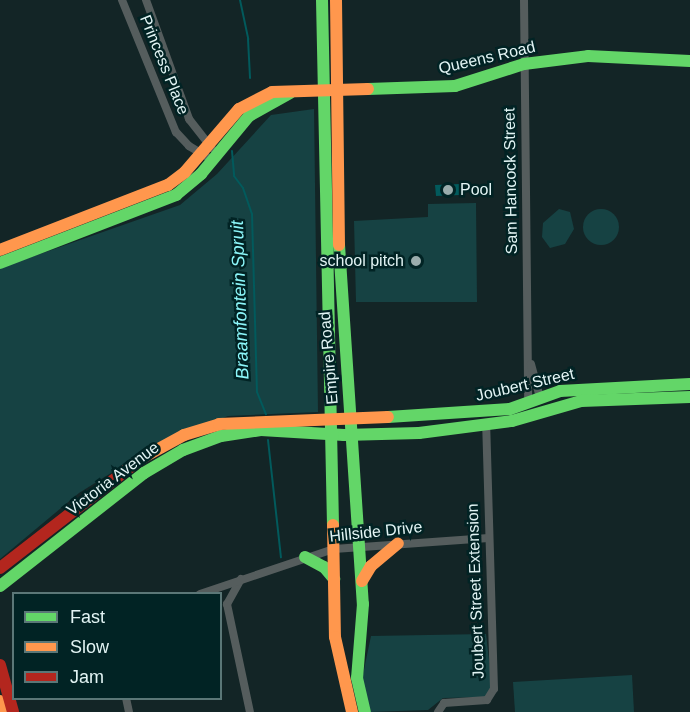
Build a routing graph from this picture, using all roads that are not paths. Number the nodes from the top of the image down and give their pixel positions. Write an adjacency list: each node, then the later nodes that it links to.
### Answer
1 (122, 0): 10 (street, Princess Place)
2 (146, 0): 10 (street, Princess Place)
3 (322, 0): 8 (main road, Empire Road)
4 (336, 0): 9 (main road, Empire Road)
5 (524, 0): 7 (street, Sam Hancock Street)
6 (690, 61): 7 (main road, Queens Road)
7 (524, 64): 9 (main road, Queens Road); 15 (street, Sam Hancock Street)
8 (324, 90): 9 (main road, Queens Road); 10 (main road, Queens Road); 17 (main road, Empire Road)
9 (339, 90): 16 (main road, Empire Road)
10 (210, 153): 11 (main road, Queens Road); 12 (main road, Queens Road)
11 (0, 250)
12 (0, 263)
13 (690, 384): 15 (main road, Joubert Street)
14 (690, 397): 18 (main road, Joubert Street)
15 (534, 400): 16 (main road, Joubert Street)
16 (350, 417): 17 (main road, Joubert Street); 20 (main road, Empire Road)
17 (332, 418): 19 (main road, Empire Road); 26 (main road, Victoria Avenue)
18 (486, 425): 20 (main road, Joubert Street); 21 (street, Joubert Street Extension)
19 (332, 434): 20 (main road, Joubert Street); 24 (main road, Empire Road); 30 (main road, Victoria Avenue)
20 (351, 435): 23 (main road, Empire Road)
21 (489, 538): 22 (street, Hillside Drive); 40 (street, Joubert Street Extension)
22 (398, 543): 23 (street, Hillside Drive); 29 (main road)
23 (359, 546): 24 (street, Hillside Drive); 29 (main road, Empire Road)
24 (334, 549): 25 (street, Hillside Drive); 28 (main road, Empire Road)
25 (305, 557): 27 (street, Hillside Drive); 28 (main road)
26 (1, 567)
27 (241, 579): 31 (street, Hillside Drive); 32 (street)
28 (334, 579): 38 (main road, Empire Road)
29 (362, 581): 39 (main road, Empire Road)
30 (0, 586)
31 (205, 592)
32 (224, 603): 37 (street)
33 (0, 665): 36 (main road)
34 (0, 701): 35 (main road)
35 (3, 712)
36 (13, 712)
37 (250, 712)
38 (352, 712)
39 (365, 712)
40 (438, 712)

